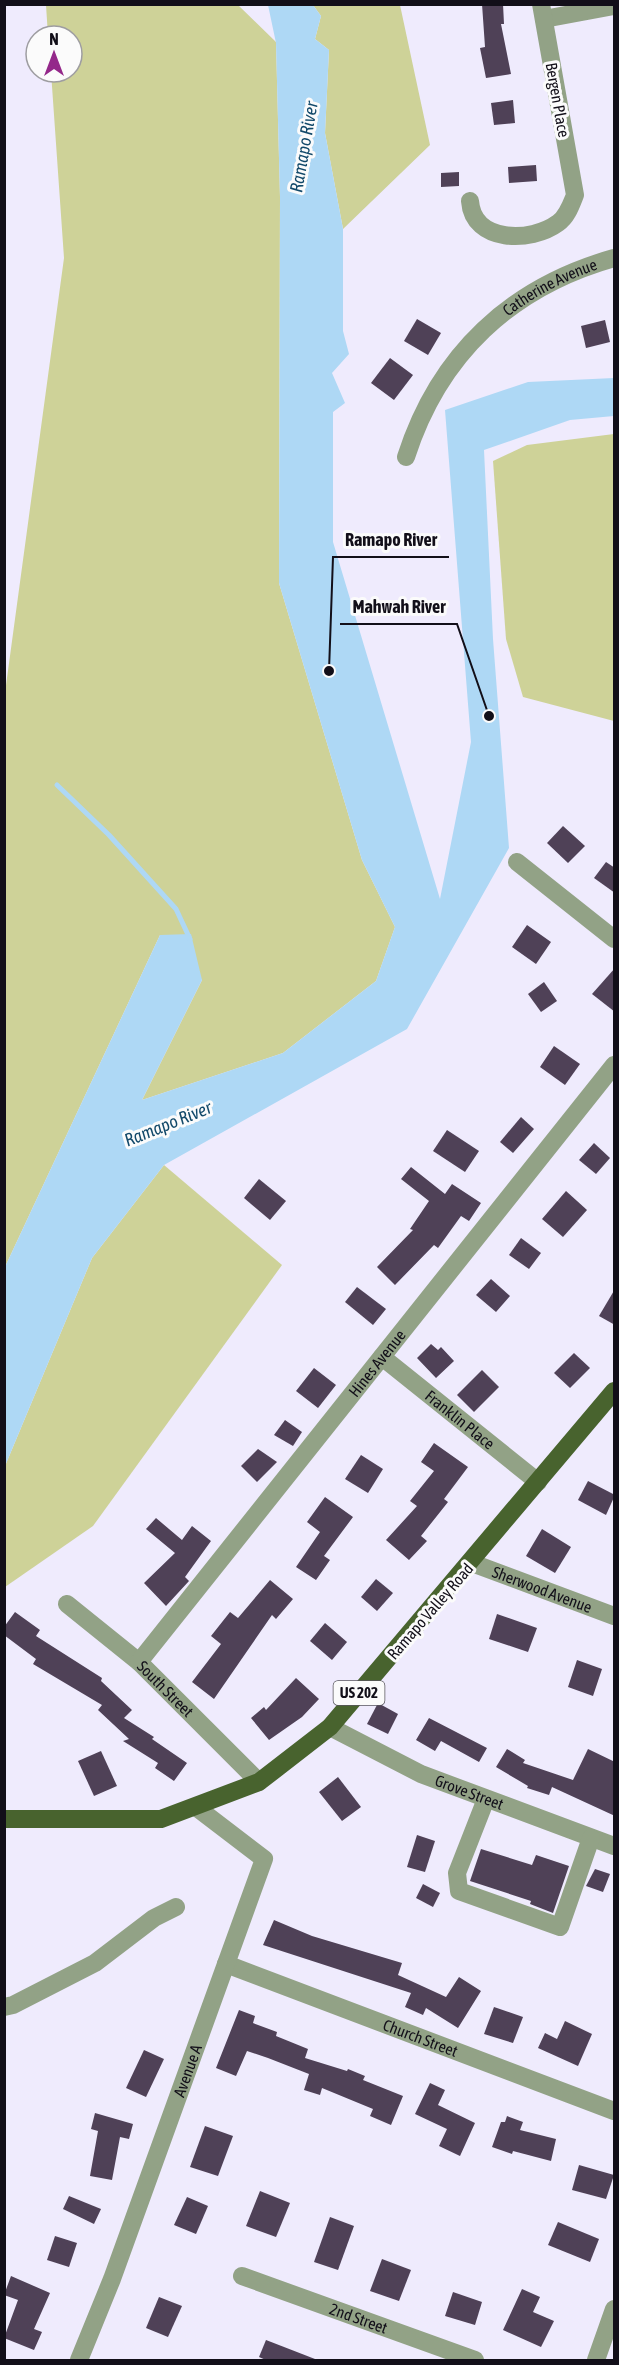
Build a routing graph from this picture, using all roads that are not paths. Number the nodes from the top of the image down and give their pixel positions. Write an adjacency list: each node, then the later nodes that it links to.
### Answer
1 (615, 6): 2 (street)
2 (543, 12): 3 (street, Bergen Place)
3 (470, 201)
4 (615, 258): 5 (street, Catherine Avenue)
5 (406, 456)
6 (517, 862): 7 (street)
7 (615, 939)
8 (615, 1065): 9 (street, Hines Avenue)
9 (382, 1357): 11 (street, Franklin Place); 15 (street, Hines Avenue)
10 (612, 1399): 11 (main road, Ramapo Valley Road / US 202)
11 (538, 1482): 12 (main road, Ramapo Valley Road / US 202)
12 (472, 1563): 14 (street, Sherwood Avenue); 16 (main road, Ramapo Valley Road / US 202)
13 (66, 1604): 15 (street, South Street)
14 (615, 1616)
15 (139, 1662): 17 (street, South Street)
16 (330, 1727): 17 (main road, Ramapo Valley Road / US 202); 18 (street, Grove Street)
17 (259, 1782): 19 (main road, Ramapo Valley Road / US 202)
18 (486, 1799): 21 (street, Grove Street); 21 (street)
19 (196, 1807): 20 (main road, Ramapo Valley Road / US 202); 24 (street, Avenue A)
20 (4, 1819)
21 (591, 1838): 22 (street, Grove Street)
22 (615, 1846)
23 (176, 1907): 25 (street)
24 (226, 1964): 26 (street, Church Street); 29 (street, Avenue A)
25 (4, 2007)
26 (615, 2112)
27 (242, 2276): 30 (street, 2nd Street)
28 (615, 2309): 31 (street)
29 (79, 2361)
30 (475, 2361)
31 (596, 2361)

